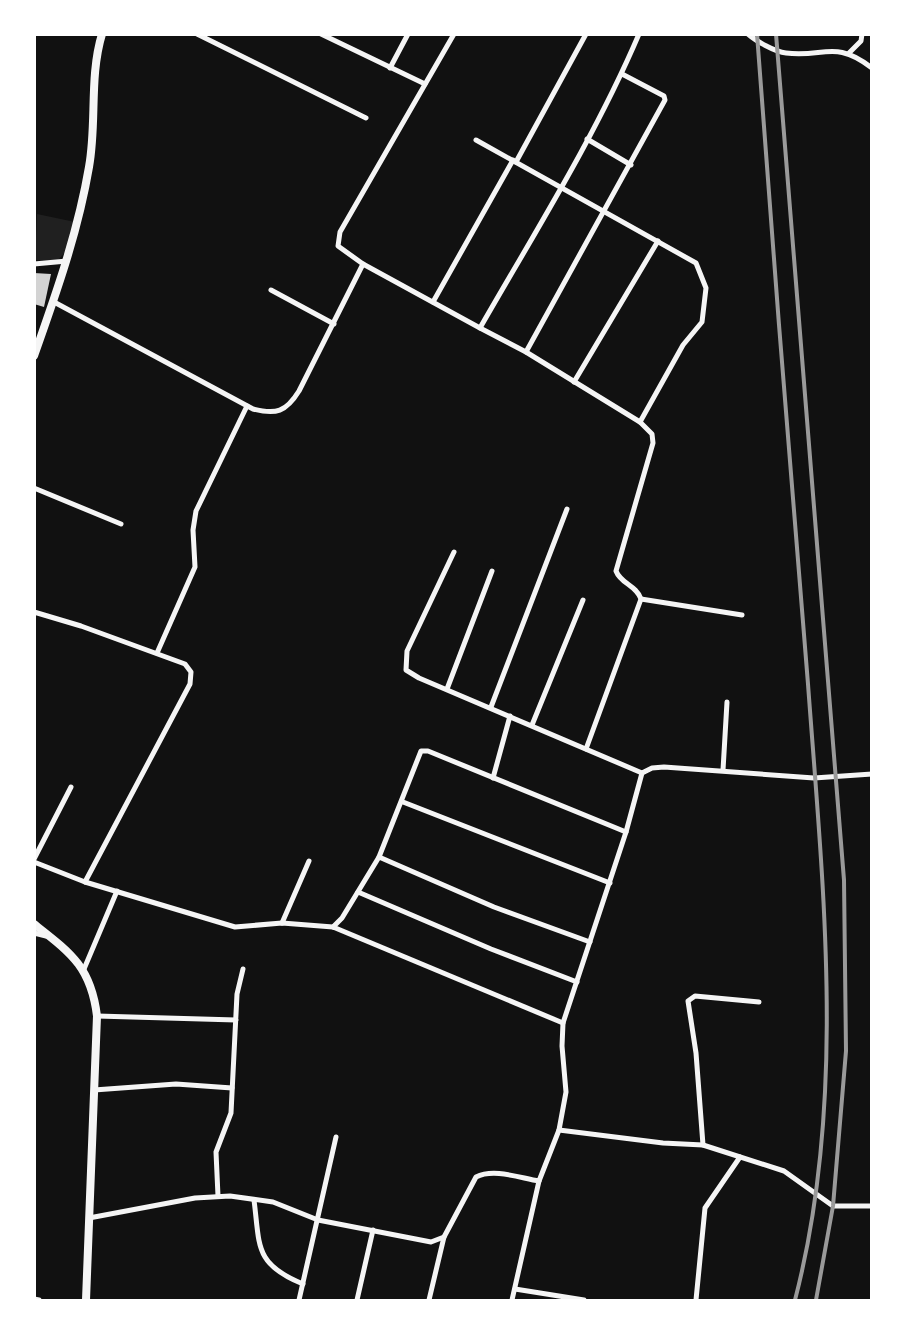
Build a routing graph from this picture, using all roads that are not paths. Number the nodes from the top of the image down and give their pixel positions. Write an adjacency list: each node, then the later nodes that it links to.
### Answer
1 (102, 34): 23 (main road)
2 (197, 34): 15 (street)
3 (321, 34): 11 (street)
4 (408, 34): 11 (street)
5 (454, 34): 14 (street)
6 (586, 34): 18 (street)
7 (639, 34): 13 (street)
8 (748, 34): 10 (street)
9 (862, 34): 10 (street)
10 (849, 53): 12 (street)
11 (390, 68): 14 (street)
12 (872, 68)
13 (622, 74): 16 (street); 19 (street)
14 (425, 84): 25 (street)
15 (366, 118)
16 (587, 139): 19 (street); 20 (street)
17 (476, 141): 18 (street)
18 (514, 161): 20 (street); 28 (street)
19 (631, 165): 21 (street)
20 (561, 185): 21 (street); 30 (street)
21 (605, 210): 22 (street); 31 (street)
22 (658, 241): 33 (street); 35 (street)
23 (67, 261): 24 (street); 27 (main road)
24 (34, 264)
25 (363, 264): 28 (street); 29 (street)
26 (271, 290): 29 (street)
27 (54, 302): 32 (main road); 34 (street)
28 (433, 302): 30 (street)
29 (334, 324): 34 (street)
30 (480, 328): 31 (street)
31 (526, 352): 33 (street)
32 (34, 356)
33 (574, 382): 35 (street)
34 (247, 406): 45 (street)
35 (640, 422): 41 (street)
36 (34, 488): 38 (street)
37 (567, 509): 48 (street)
38 (121, 524)
39 (454, 552): 46 (street)
40 (492, 571): 46 (street)
41 (641, 599): 44 (street); 51 (street)
42 (583, 600): 50 (street)
43 (34, 612): 45 (street)
44 (742, 615)
45 (157, 653): 62 (street)
46 (447, 689): 48 (street)
47 (727, 702): 52 (street)
48 (490, 707): 49 (street)
49 (510, 716): 50 (street); 55 (street)
50 (532, 725): 51 (street)
51 (586, 749): 53 (street)
52 (723, 770): 53 (street); 54 (street)
53 (642, 773): 58 (street)
54 (872, 774)
55 (493, 778): 57 (street); 58 (street)
56 (71, 787): 60 (street)
57 (403, 802): 59 (street); 63 (street)
58 (626, 832): 63 (street)
59 (379, 857): 65 (street); 71 (street)
60 (34, 860): 62 (street)
61 (309, 861): 66 (street)
62 (85, 882): 64 (street)
63 (610, 883): 71 (street)
64 (117, 891): 66 (street); 72 (street)
65 (358, 892): 68 (street); 74 (street)
66 (282, 923): 68 (street)
67 (34, 924): 70 (main road)
68 (333, 927): 78 (street)
69 (34, 933): 70 (street)
70 (50, 937): 72 (main road)
71 (590, 942): 74 (street)
72 (84, 969): 76 (main road)
73 (243, 969): 77 (street)
74 (577, 982): 78 (street)
75 (759, 1002): 83 (street)
76 (97, 1016): 77 (street); 80 (main road)
77 (236, 1020): 79 (street)
78 (563, 1023): 81 (street)
79 (232, 1088): 80 (street); 86 (street)
80 (94, 1090): 89 (main road)
81 (559, 1130): 83 (street); 85 (street)
82 (336, 1137): 90 (street)
83 (703, 1145): 84 (street)
84 (740, 1157): 88 (street); 103 (street)
85 (539, 1181): 92 (street); 94 (street)
86 (218, 1196): 87 (street); 89 (street)
87 (254, 1200): 90 (street); 93 (street)
88 (872, 1206)
89 (89, 1218): 97 (main road)
90 (318, 1220): 91 (street); 93 (street)
91 (374, 1230): 92 (street); 99 (street)
92 (444, 1237): 100 (street)
93 (303, 1284): 98 (street)
94 (515, 1289): 101 (street); 102 (street)
95 (34, 1299): 96 (street)
96 (39, 1300)
97 (86, 1300)
98 (299, 1300)
99 (357, 1300)
100 (429, 1300)
101 (512, 1300)
102 (584, 1300)
103 (696, 1300)

